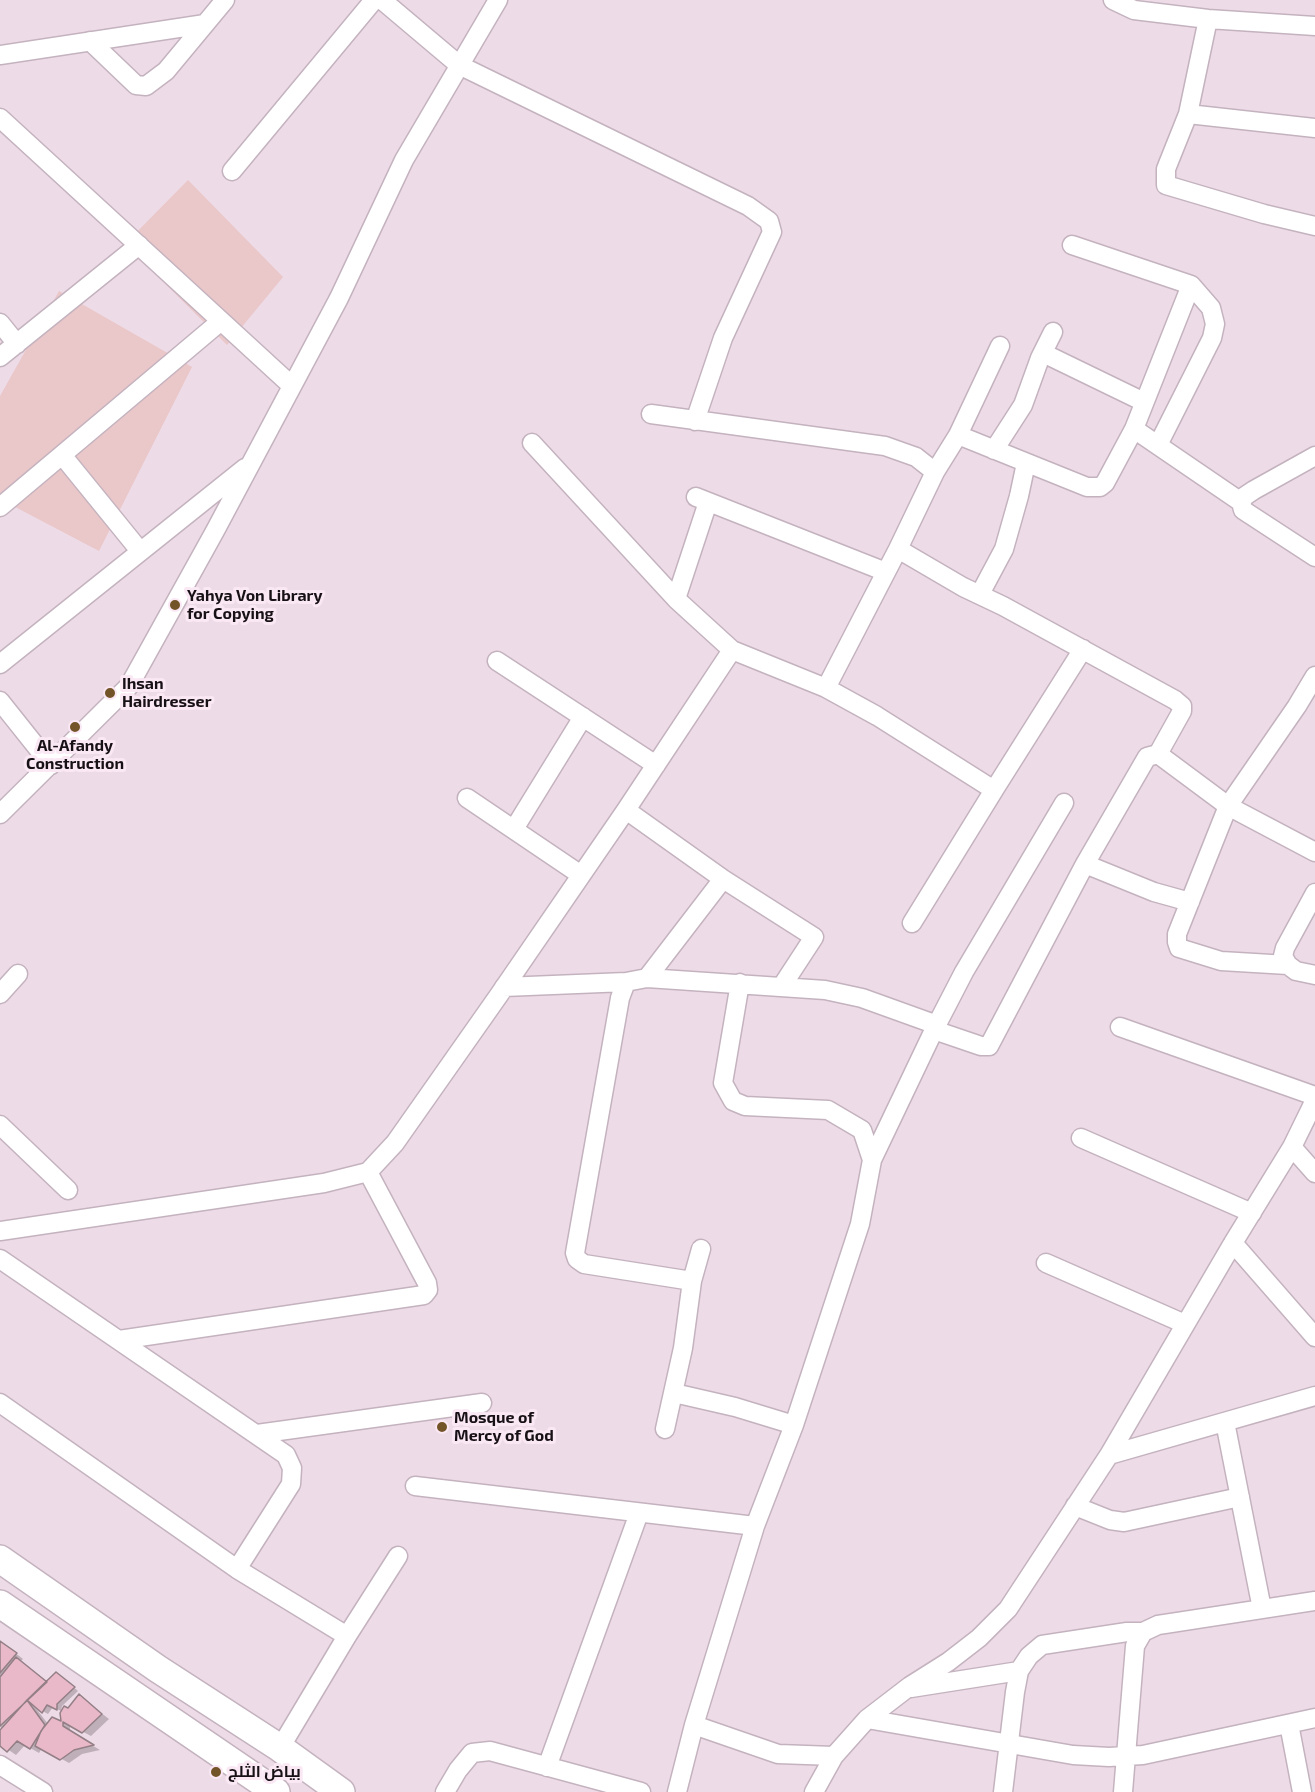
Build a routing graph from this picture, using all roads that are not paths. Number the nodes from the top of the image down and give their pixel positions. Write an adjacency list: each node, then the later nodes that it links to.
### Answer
1 (225, 0): 7 (street)
2 (374, 0): 15 (street)
3 (382, 0): 11 (street)
4 (498, 0): 11 (street)
5 (1113, 0): 6 (street)
6 (1208, 19): 8 (street); 12 (street)
7 (205, 24): 9 (street); 9 (street)
8 (1315, 26)
9 (90, 41): 10 (street)
10 (0, 55)
11 (459, 65): 27 (street); 30 (street)
12 (1188, 114): 14 (street); 16 (street)
13 (0, 118): 17 (street)
14 (1315, 128)
15 (232, 171)
16 (1315, 226)
17 (139, 245): 20 (street); 23 (street)
18 (1072, 245): 19 (street)
19 (1191, 285): 28 (street); 34 (street)
20 (221, 321): 27 (street); 36 (street)
21 (0, 323): 23 (street)
22 (1053, 332): 25 (street)
23 (17, 344): 26 (street)
24 (1000, 346): 32 (street)
25 (1043, 353): 28 (street); 35 (street)
26 (0, 357)
27 (292, 386): 39 (street)
28 (1144, 402): 31 (street)
29 (651, 414): 30 (street)
30 (695, 421): 40 (street)
31 (1134, 429): 34 (street); 38 (street)
32 (958, 435): 35 (street); 40 (street)
33 (532, 443): 48 (street)
34 (1158, 445): 41 (street)
35 (994, 450): 38 (street)
36 (62, 455): 42 (street); 44 (street)
37 (1315, 456): 41 (street)
38 (1026, 463): 47 (street)
39 (250, 464): 44 (street); 58 (street)
40 (935, 472): 43 (street)
41 (1241, 502): 45 (street)
42 (0, 506)
43 (898, 549): 46 (street); 47 (street)
44 (140, 551): 52 (street)
45 (1315, 557)
46 (886, 572): 48 (street); 54 (street)
47 (980, 594): 49 (street)
48 (676, 599): 50 (street)
49 (1083, 649): 57 (street); 60 (street)
50 (732, 650): 54 (street); 59 (street)
51 (497, 661): 56 (street)
52 (0, 664)
53 (1315, 676): 63 (street)
54 (826, 688): 60 (street)
55 (0, 701): 58 (street)
56 (583, 717): 59 (street); 66 (street)
57 (1158, 754): 63 (street); 68 (street)
58 (51, 765): 65 (street)
59 (656, 765): 64 (street)
60 (994, 790): 73 (street)
61 (467, 798): 66 (street)
62 (1064, 803): 84 (street)
63 (1228, 806): 67 (street); 72 (street)
64 (626, 810): 69 (street); 70 (street)
65 (0, 814)
66 (514, 829): 69 (street)
67 (1315, 852)
68 (1085, 864): 72 (street); 84 (street)
69 (581, 875): 81 (street)
70 (723, 879): 77 (street); 80 (street)
71 (1315, 893): 74 (street)
72 (1190, 902): 74 (street)
73 (912, 923)
74 (1288, 965): 76 (street)
75 (18, 974): 82 (street)
76 (1315, 975)
77 (647, 978): 78 (street); 79 (street)
78 (626, 982): 81 (street); 99 (street)
79 (740, 983): 80 (street); 89 (street)
80 (782, 986): 84 (street)
81 (504, 987): 90 (street)
82 (0, 994)
83 (1120, 1027): 85 (street)
84 (935, 1028): 89 (street)
85 (1315, 1098): 88 (street)
86 (0, 1125): 92 (street)
87 (1081, 1138): 93 (street)
88 (1292, 1148): 91 (street); 93 (street)
89 (872, 1160): 108 (street)
90 (368, 1172): 94 (street); 102 (street)
91 (1315, 1173)
92 (68, 1190)
93 (1252, 1214): 95 (street)
94 (0, 1232)
95 (1233, 1243): 100 (street); 101 (street)
96 (701, 1249): 99 (street)
97 (0, 1259): 102 (street)
98 (1046, 1263): 100 (street)
99 (692, 1281): 103 (street)
100 (1185, 1324): 111 (street)
101 (1315, 1338)
102 (119, 1340): 110 (street)
103 (674, 1393): 108 (street); 109 (street)
104 (1315, 1396): 107 (street)
105 (0, 1403): 119 (street)
106 (482, 1403): 110 (street)
107 (1225, 1422): 111 (street); 113 (street)
108 (794, 1425): 116 (street)
109 (665, 1429)
110 (257, 1434): 119 (street)
111 (1109, 1455): 114 (street)
112 (415, 1486): 115 (street)
113 (1240, 1497): 114 (street); 122 (street)
114 (1075, 1506): 126 (street)
115 (639, 1512): 116 (street); 136 (street)
116 (755, 1526): 130 (street)
117 (398, 1556): 124 (street)
118 (0, 1559): 132 (main road)
119 (237, 1569): 124 (street)
120 (1315, 1601): 122 (street)
121 (0, 1604): 138 (main road)
122 (1263, 1609): 123 (street)
123 (1143, 1632): 125 (street); 134 (street)
124 (347, 1636): 132 (street)
125 (1019, 1671): 126 (street); 131 (street)
126 (906, 1689): 128 (street)
127 (1315, 1718): 129 (street)
128 (867, 1719): 131 (street); 133 (street)
129 (1289, 1724): 134 (street); 146 (street)
130 (694, 1725): 133 (street); 142 (street)
131 (1010, 1744): 134 (street); 144 (street)
132 (280, 1748): 139 (main road)
133 (834, 1756): 143 (street)
134 (1126, 1756): 145 (street)
135 (0, 1765): 137 (street)
136 (547, 1767): 140 (street); 141 (street)
137 (35, 1790)
138 (276, 1792)
139 (341, 1792)
140 (445, 1792)
141 (641, 1792)
142 (677, 1792)
143 (814, 1792)
144 (1003, 1792)
145 (1123, 1792)
146 (1302, 1792)

